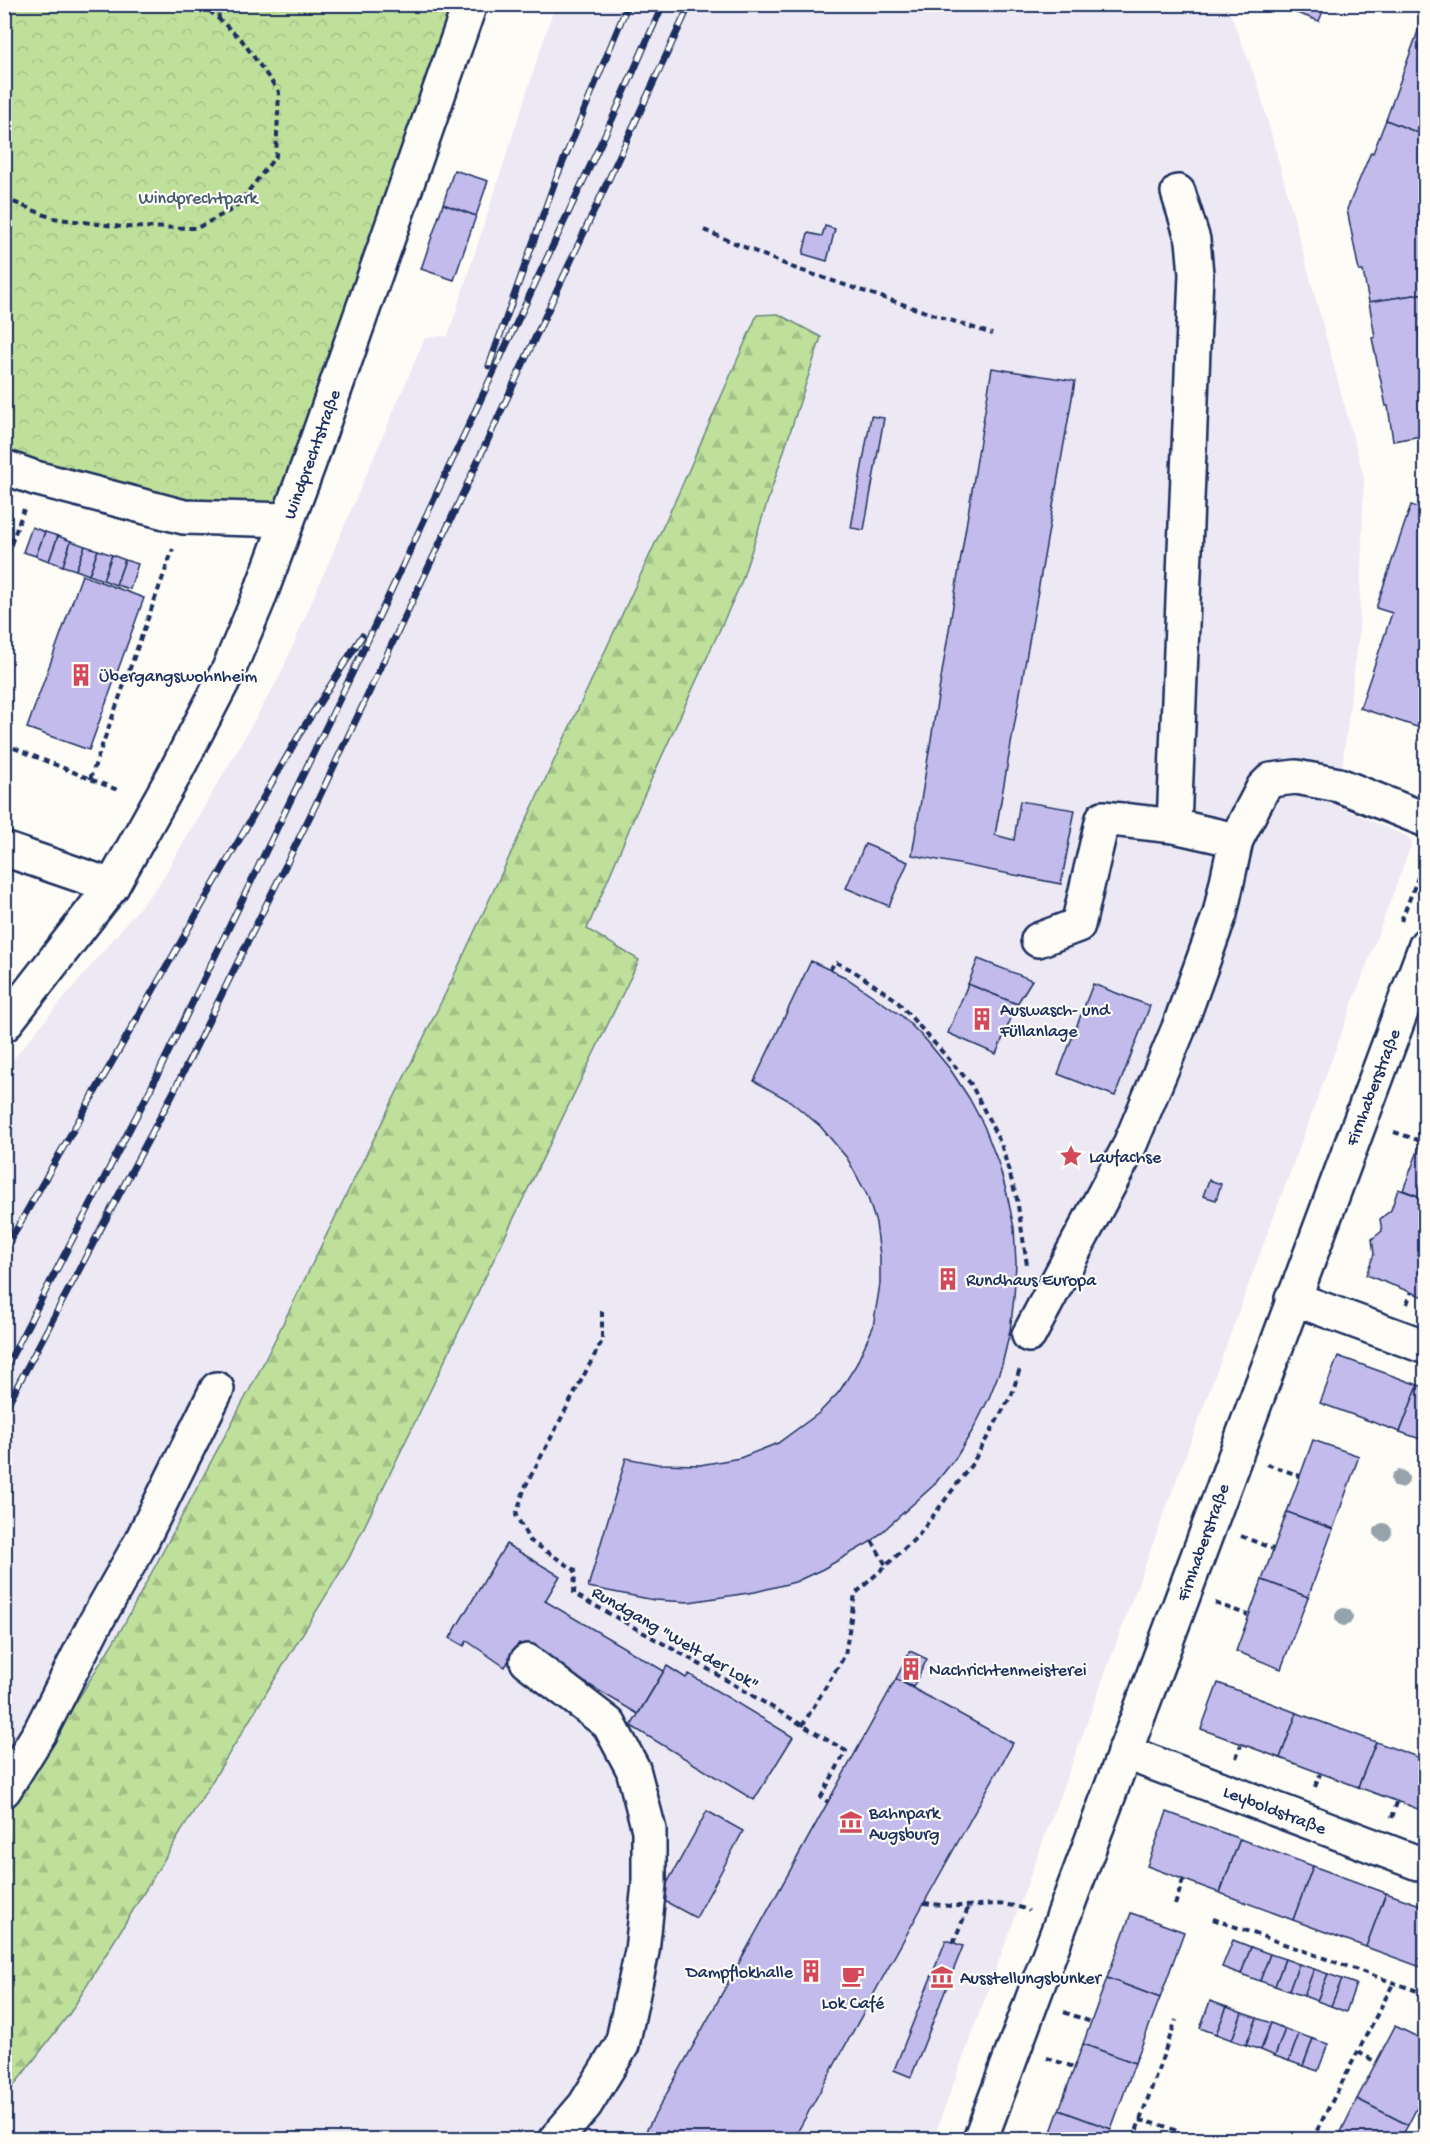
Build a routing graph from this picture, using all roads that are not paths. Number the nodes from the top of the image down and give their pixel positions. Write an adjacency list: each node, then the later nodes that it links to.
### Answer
1 (470, 4): 4 (street, Windprechtstraße)
2 (1178, 192): 6 (street)
3 (4, 467): 4 (street)
4 (287, 520): 9 (street, Windprechtstraße)
5 (1425, 820): 7 (street)
6 (1174, 826): 7 (street); 10 (street)
7 (1236, 840): 14 (street)
8 (4, 849): 9 (street)
9 (112, 886): 12 (street, Windprechtstraße)
10 (1038, 940)
11 (1425, 945): 13 (street, Firnhaberstraße)
12 (4, 1025)
13 (1292, 1298): 15 (street); 18 (street, Firnhaberstraße)
14 (1029, 1335)
15 (1425, 1347)
16 (217, 1389): 19 (street)
17 (527, 1661): 21 (street)
18 (1124, 1752): 20 (street, Leyboldstraße); 22 (street, Firnhaberstraße)
19 (4, 1790)
20 (1425, 1866)
21 (555, 2139)
22 (980, 2139)

